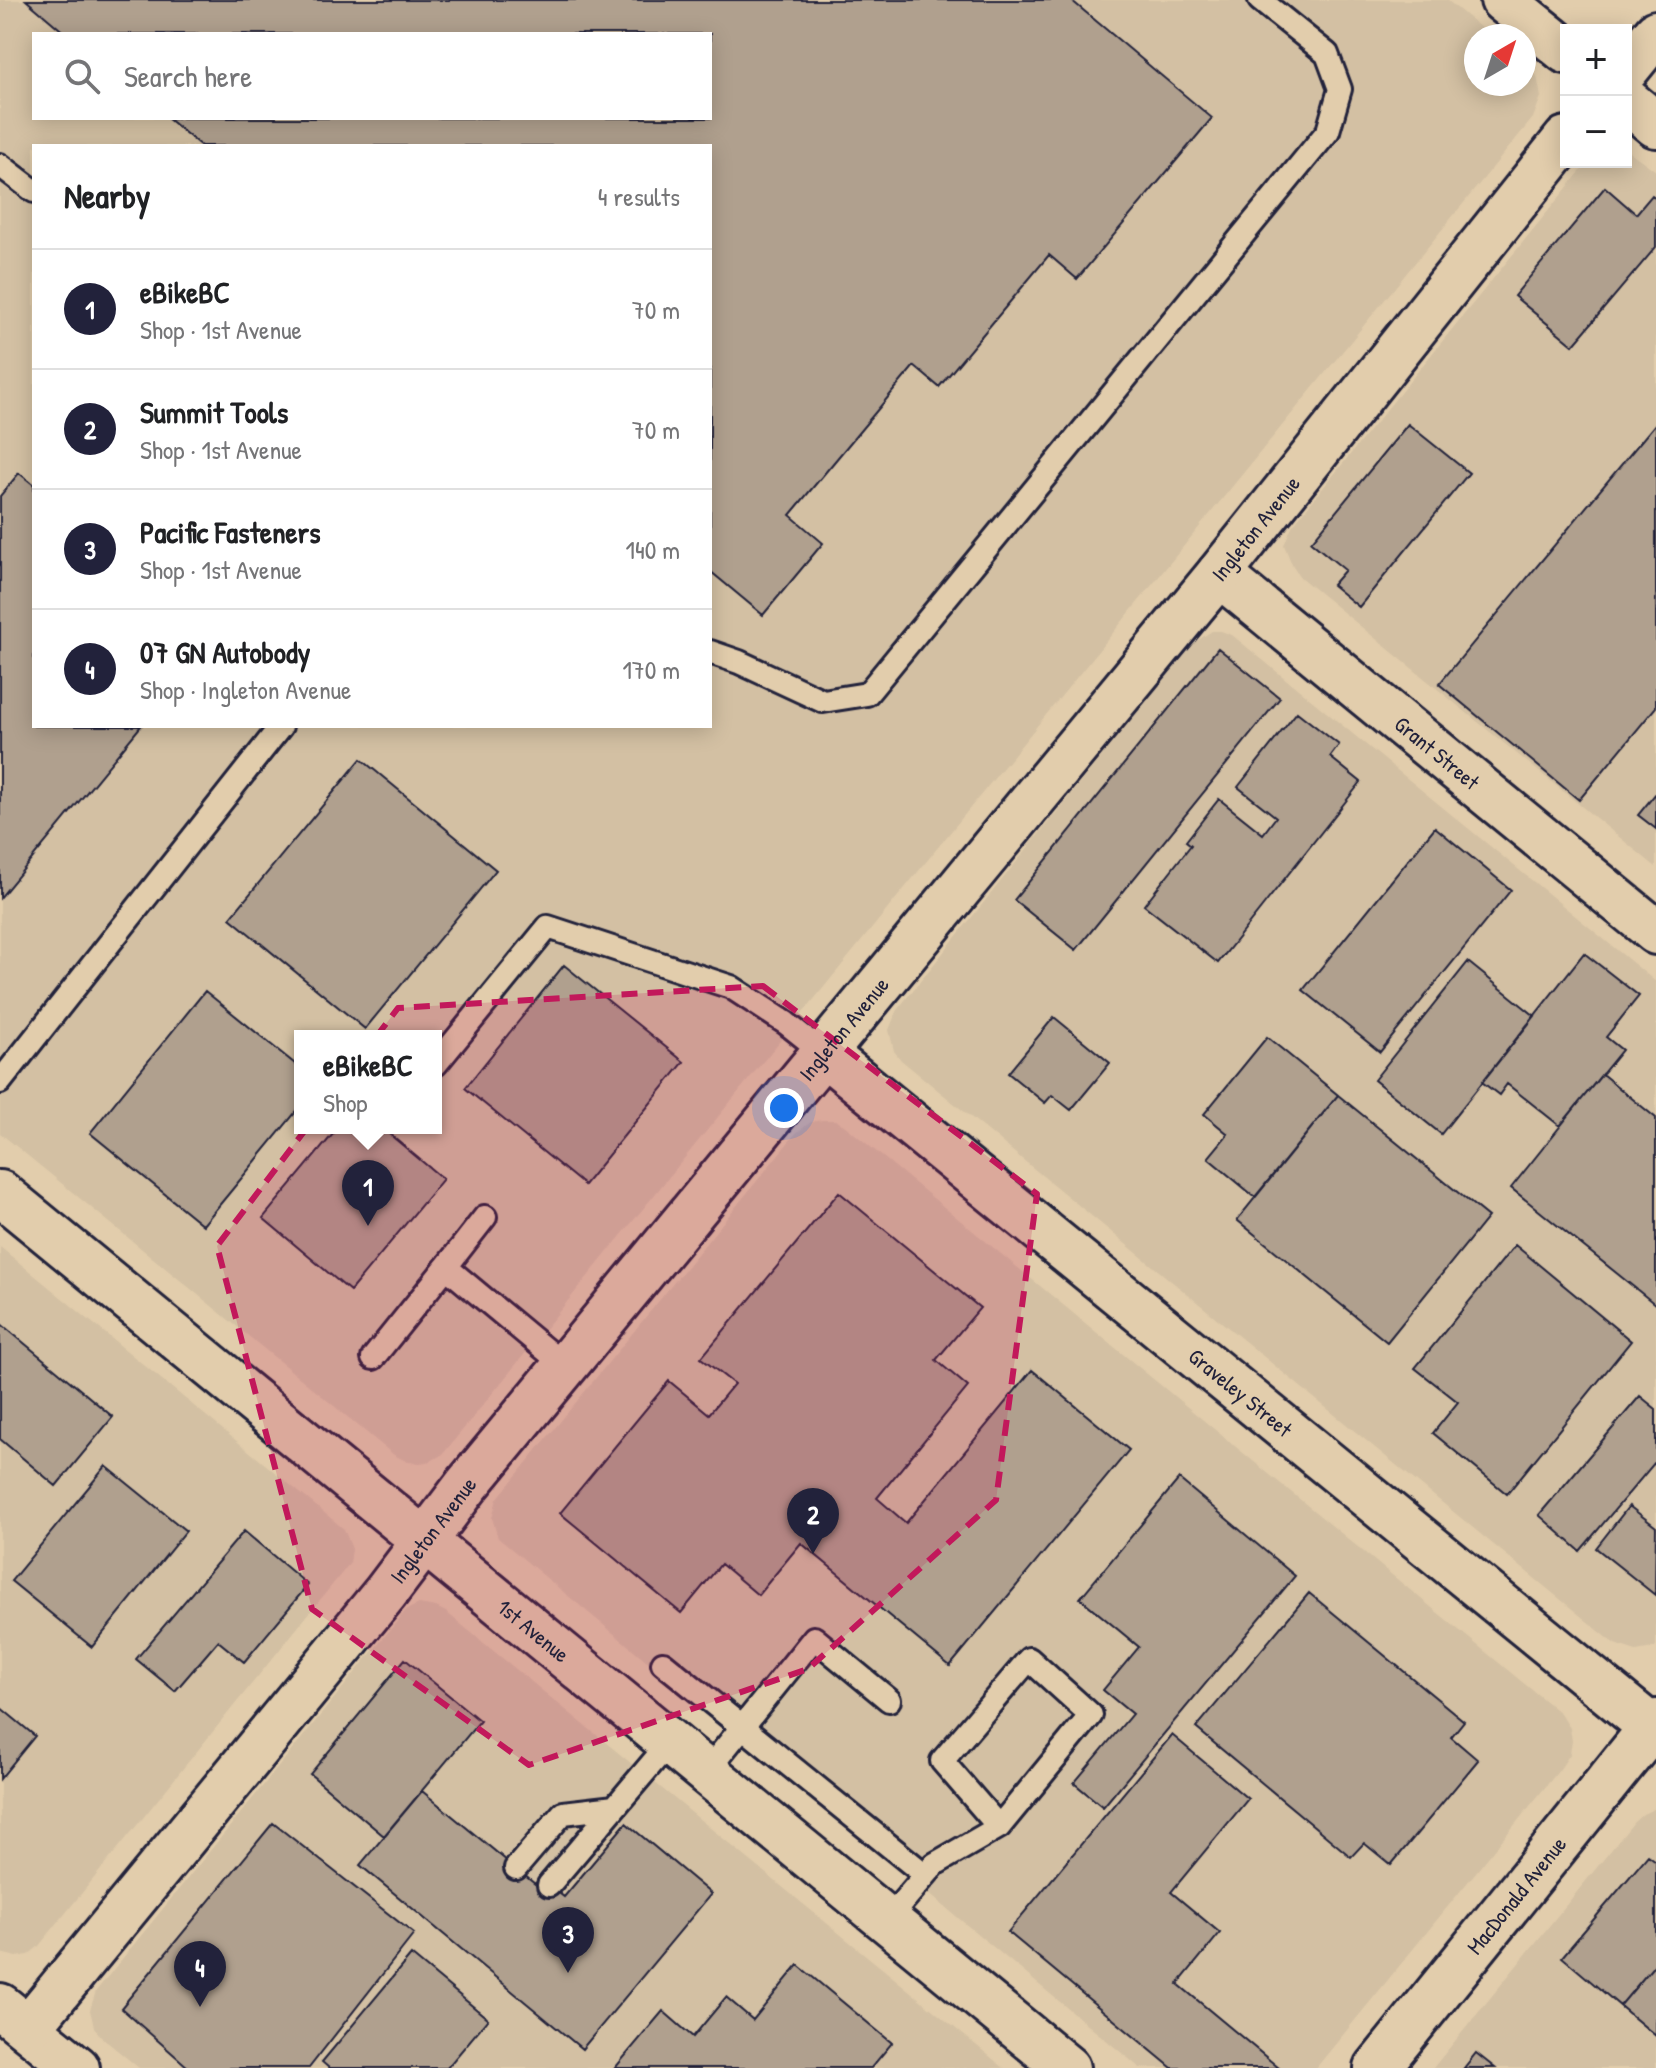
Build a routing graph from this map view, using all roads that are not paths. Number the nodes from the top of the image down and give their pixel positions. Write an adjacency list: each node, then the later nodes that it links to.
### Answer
1 (1260, 0): 12 (lane)
2 (1503, 0): 4 (street)
3 (1656, 33): 5 (street)
4 (1560, 46)
5 (1632, 63)
6 (1632, 105): 7 (street)
7 (1656, 125)
8 (1560, 147): 11 (street, Ingleton Avenue)
9 (0, 165): 10 (lane)
10 (32, 189)
11 (1219, 574): 14 (street, Grant Street); 15 (street, Ingleton Avenue)
12 (712, 653)
13 (279, 728): 17 (lane)
14 (1656, 932)
15 (825, 1054): 16 (lane); 22 (street, Ingleton Avenue); 26 (street, Graveley Street)
16 (442, 1057)
17 (0, 1082)
18 (0, 1193): 23 (street, 1st Avenue)
19 (485, 1217): 20 (lane)
20 (446, 1267): 21 (lane); 22 (lane)
21 (373, 1358)
22 (565, 1366): 23 (street, Ingleton Avenue)
23 (425, 1540): 28 (street, 1st Avenue); 36 (street, Ingleton Avenue)
24 (663, 1663): 27 (lane)
25 (889, 1700): 27 (lane)
26 (1655, 1727): 39 (street, MacDonald Avenue)
27 (742, 1729): 29 (lane); 33 (lane)
28 (670, 1742): 29 (street, 1st Avenue); 30 (lane)
29 (706, 1772): 35 (street, 1st Avenue)
30 (615, 1807): 32 (lane); 34 (lane)
31 (999, 1827): 31 (lane); 33 (lane)
32 (516, 1868)
33 (924, 1874): 35 (lane)
34 (549, 1885)
35 (887, 1920): 38 (street, 1st Avenue)
36 (14, 2017): 37 (street)
37 (77, 2068)
38 (1067, 2068)
39 (1377, 2068)

